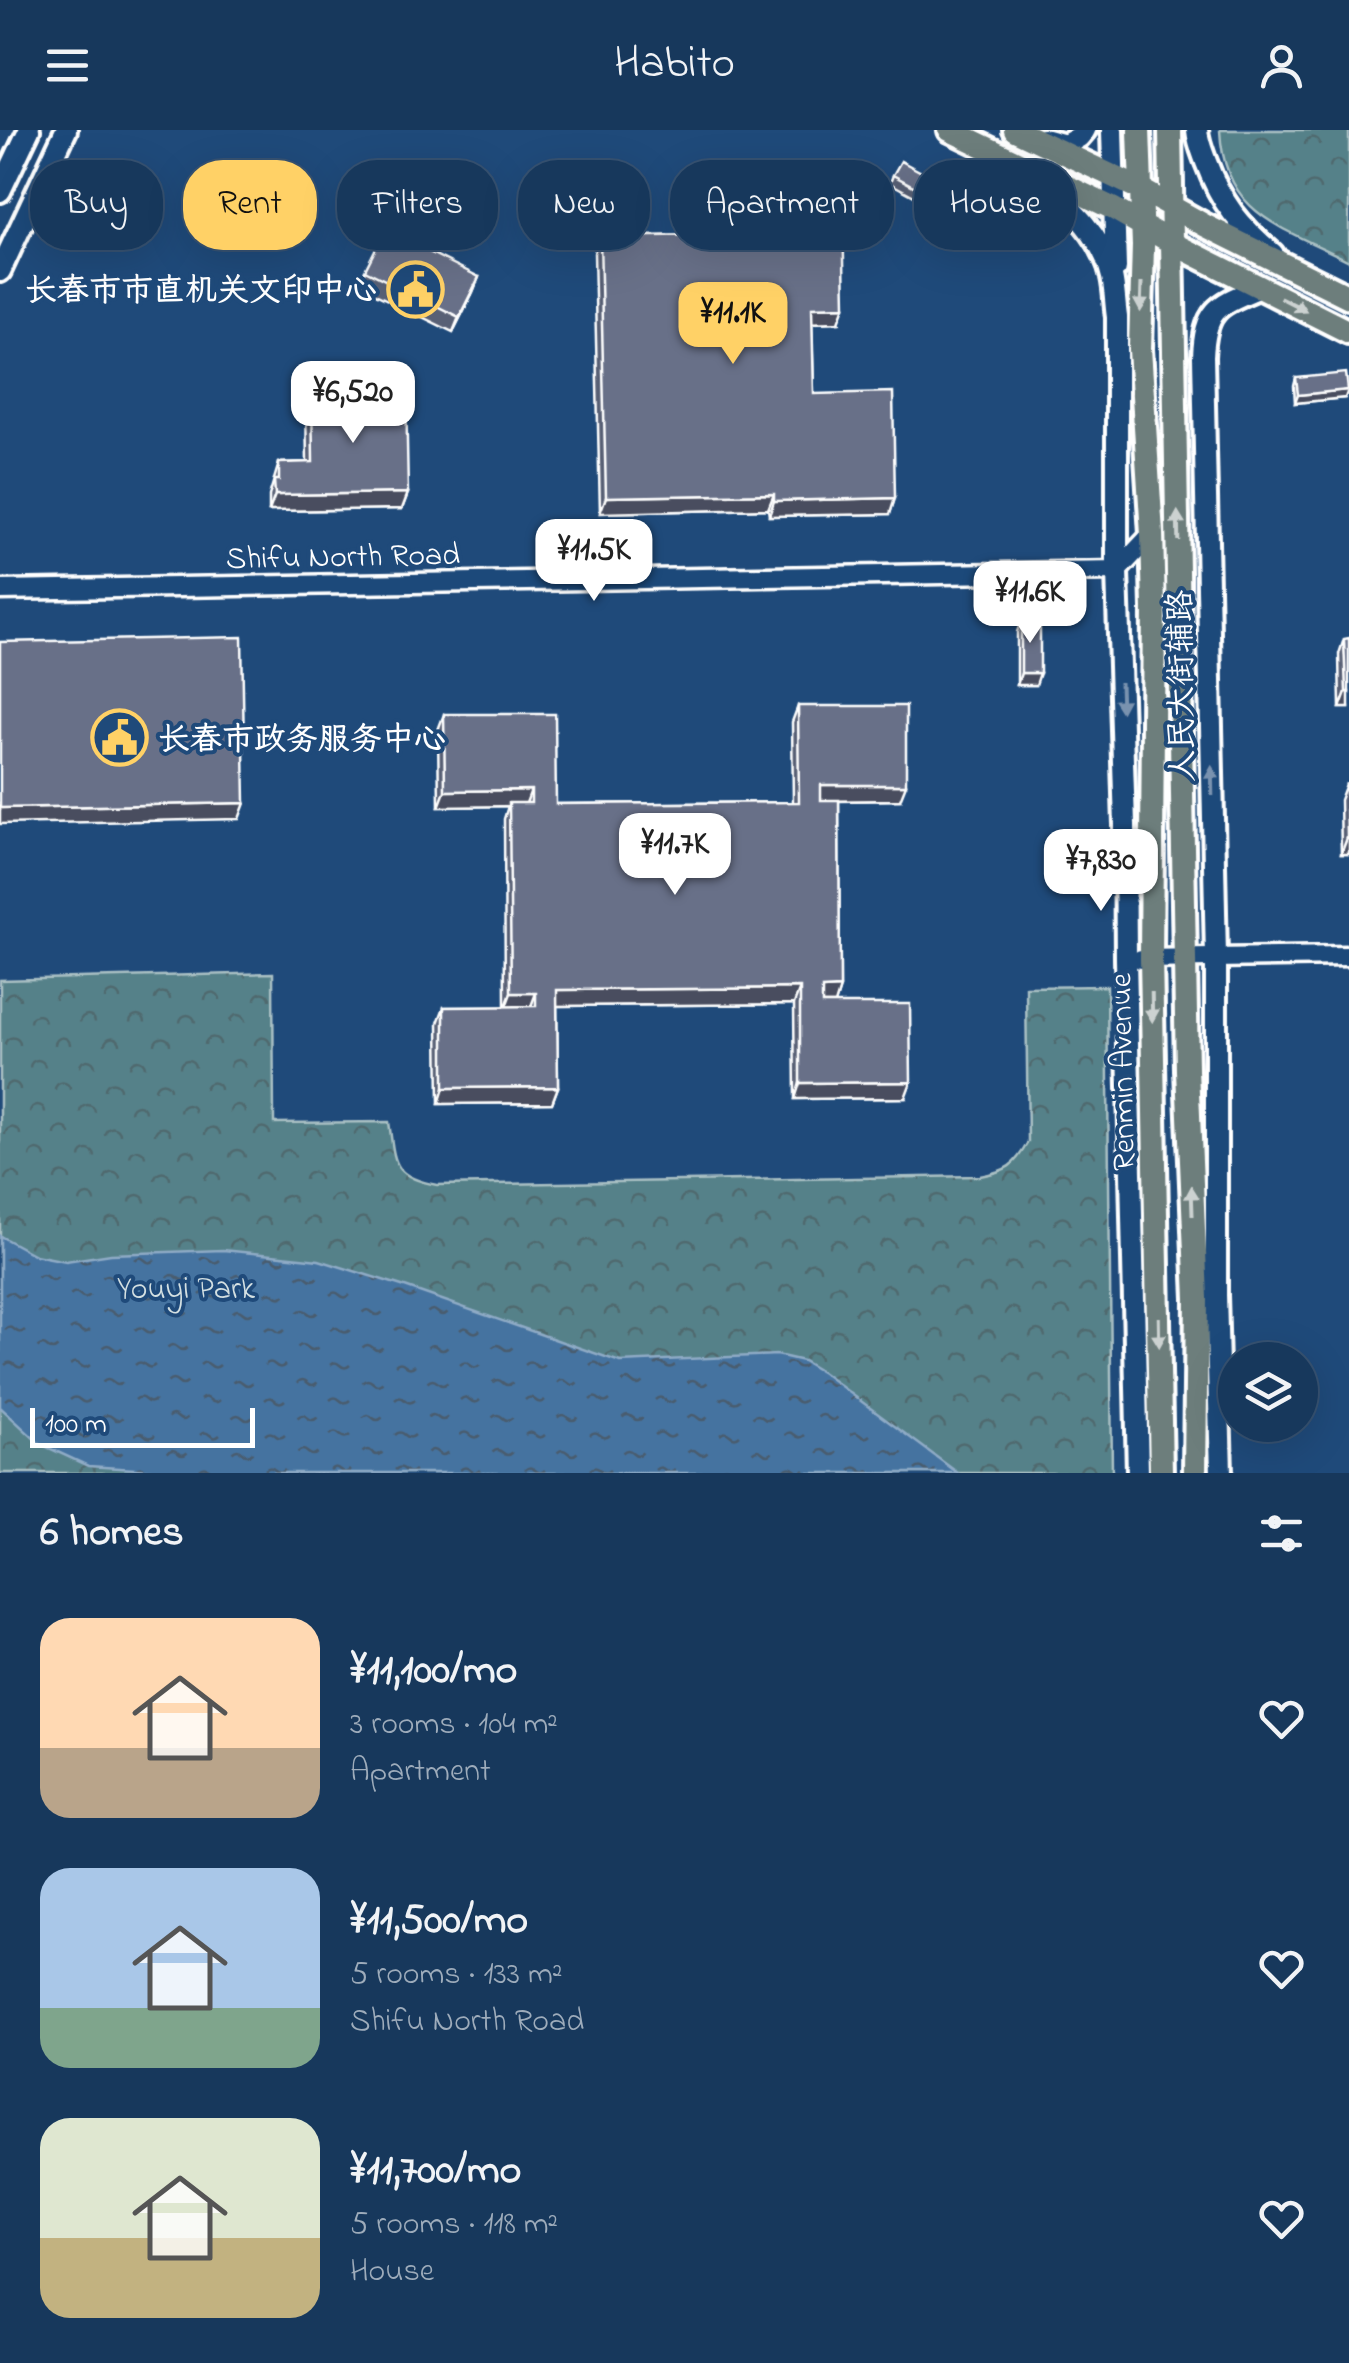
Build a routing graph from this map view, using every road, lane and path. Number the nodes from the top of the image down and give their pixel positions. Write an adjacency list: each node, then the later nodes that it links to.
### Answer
1 (29, 130): 14 (main road)
2 (66, 130): 20 (main road)
3 (950, 130): 10 (main road)
4 (1085, 130): 9 (main road)
5 (1112, 130): 11 (main road)
6 (1139, 130): 12 (main road, Renmin Avenue)
7 (1170, 130): 15 (main road, Renmin Avenue)
8 (1197, 130): 21 (main road)
9 (1020, 133): 11 (main road)
10 (1016, 160)
11 (1113, 176): 12 (main road); 16 (main road)
12 (1140, 189): 15 (main road); 18 (main road, Renmin Avenue)
13 (1076, 190): 16 (main road)
14 (0, 191)
15 (1172, 208): 19 (main road, Renmin Avenue); 21 (main road)
16 (1114, 209): 18 (main road); 24 (main road)
17 (1076, 213): 24 (main road)
18 (1143, 228): 19 (main road); 26 (main road, Renmin Avenue, one-way to 26)
19 (1174, 244): 22 (main road); 32 (main road, Renmin Avenue, one-way to 19)
20 (0, 272)
21 (1304, 275): 23 (main road)
22 (1260, 286): 25 (main road, one-way to 25); 30 (main road, 人民大街辅路, one-way to 22)
23 (1349, 297)
24 (1117, 317): 27 (main road, 人民大街辅路)
25 (1349, 332)
26 (1152, 534): 27 (street); 31 (main road, Renmin Avenue)
27 (1118, 571): 28 (street, Shifu North Road); 33 (main road, 人民大街辅路, one-way to 33)
28 (0, 590)
29 (1349, 956): 30 (street)
30 (1216, 957): 32 (street); 37 (main road, 人民大街辅路)
31 (1151, 958): 32 (street); 33 (street); 35 (main road, Renmin Avenue, one-way to 35)
32 (1186, 958): 36 (main road, Renmin Avenue, one-way to 32)
33 (1126, 959): 34 (main road, 人民大街辅路)
34 (1138, 1473)
35 (1162, 1473)
36 (1195, 1473)
37 (1221, 1473)

